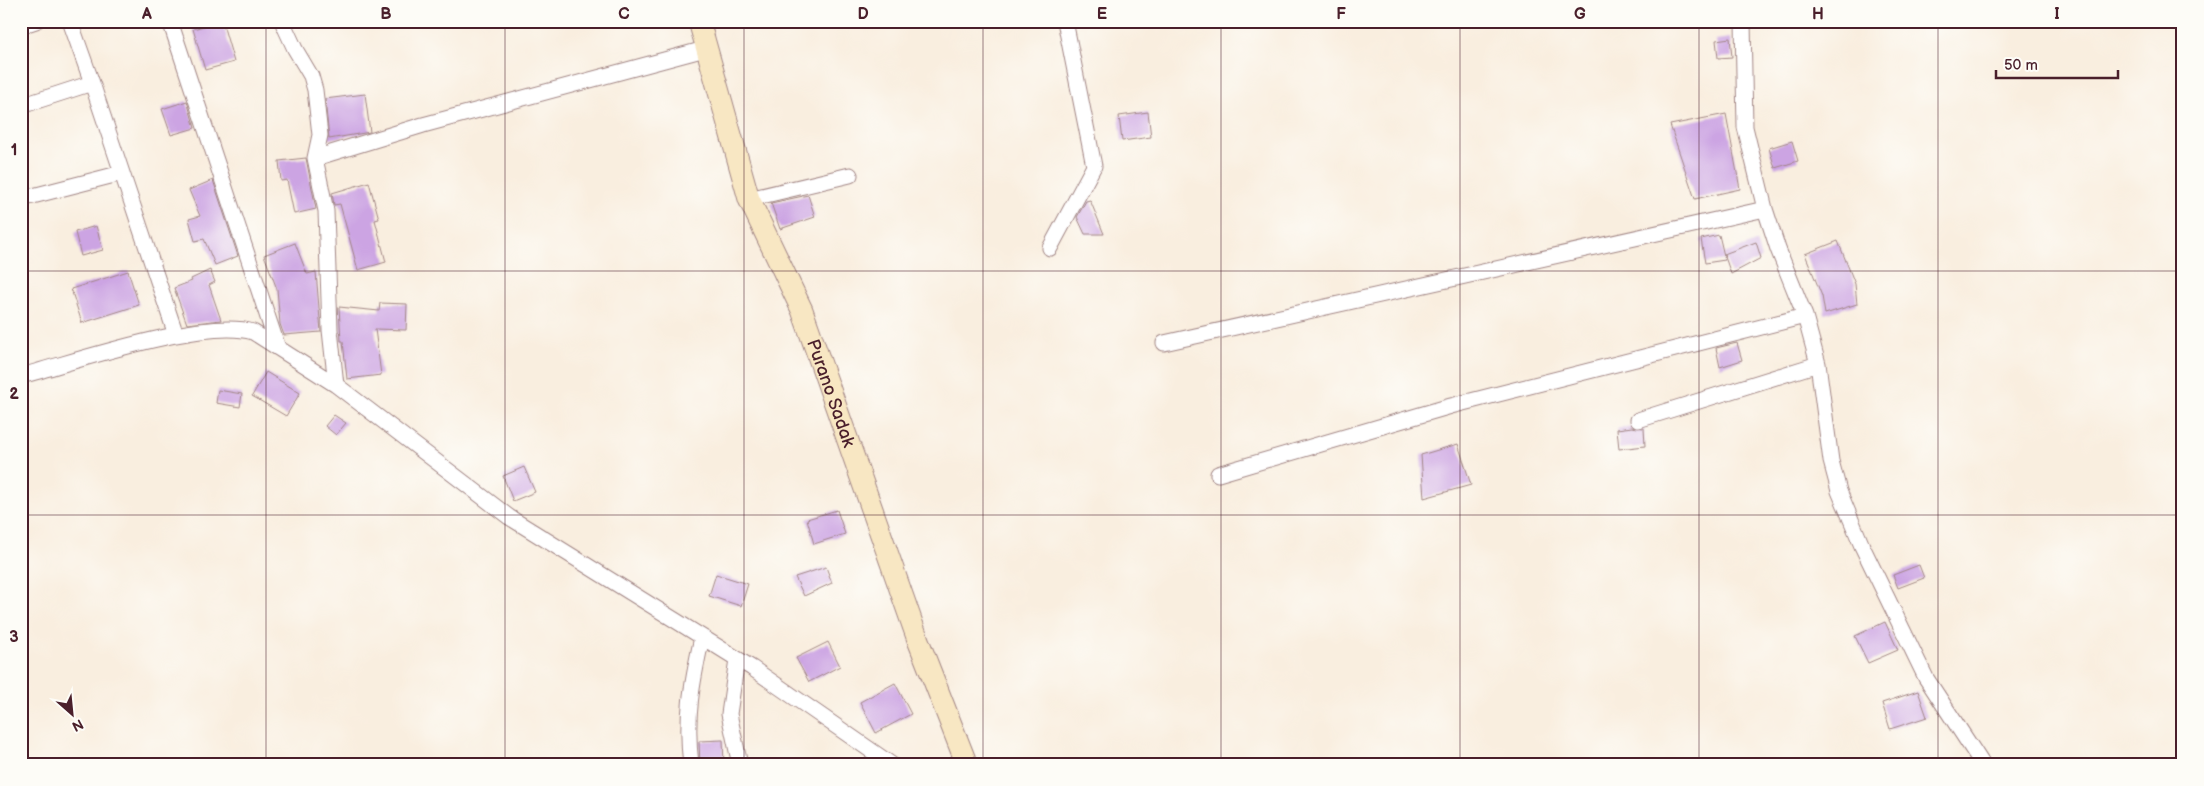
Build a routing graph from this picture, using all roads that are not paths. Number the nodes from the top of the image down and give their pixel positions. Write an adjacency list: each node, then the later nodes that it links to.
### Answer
1 (36, 21): 8 (street)
2 (70, 21): 10 (street)
3 (170, 21): 22 (street)
4 (282, 21): 12 (street)
5 (699, 21): 9 (main road, Purano Sadak)
6 (1065, 21): 18 (street)
7 (1743, 21): 17 (street)
8 (21, 26)
9 (705, 49): 12 (street); 16 (main road, Purano Sadak)
10 (92, 83): 11 (street); 13 (street)
11 (21, 106)
12 (315, 158): 25 (street)
13 (122, 173): 15 (street); 20 (street)
14 (850, 175): 16 (street)
15 (21, 199)
16 (749, 199): 33 (main road, Purano Sadak)
17 (1766, 209): 19 (street); 21 (street)
18 (1050, 248)
19 (1805, 316): 23 (street); 27 (street)
20 (176, 335): 22 (street); 24 (street)
21 (1164, 343)
22 (278, 348): 25 (street)
23 (1818, 364): 26 (street); 34 (street)
24 (21, 376)
25 (336, 385): 28 (street)
26 (1638, 420)
27 (1218, 474)
28 (702, 637): 29 (street); 30 (street)
29 (737, 659): 31 (street); 32 (street)
30 (692, 765)
31 (740, 765)
32 (892, 765)
33 (967, 765)
34 (1983, 765)

